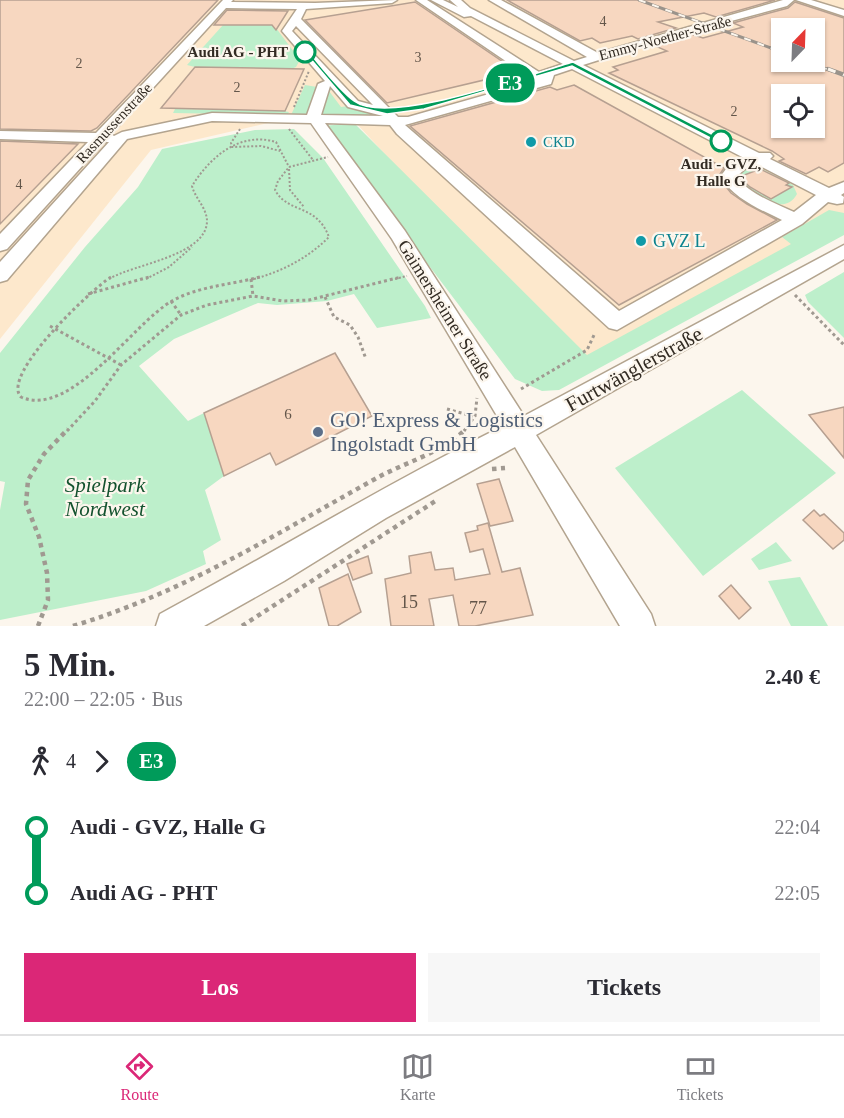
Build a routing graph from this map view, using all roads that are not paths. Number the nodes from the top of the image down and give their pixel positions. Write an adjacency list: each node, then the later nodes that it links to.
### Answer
1 (421, 0): 20 (street)
2 (438, 0): 20 (street)
3 (455, 0): 18 (street)
4 (495, 0): 17 (street)
5 (787, 0): 17 (street, Emmy-Noether-Straße)
6 (801, 0): 14 (street)
7 (842, 0): 9 (street)
8 (397, 1): 13 (street); 13 (street)
9 (827, 1): 12 (street)
10 (251, 3): 11 (street); 13 (street)
11 (228, 4): 15 (street, Rasmussenstraße); 16 (street)
12 (844, 6)
13 (299, 11): 19 (street); 23 (street)
14 (844, 13)
15 (196, 33): 16 (street); 28 (street, Rasmussenstraße)
16 (211, 34): 21 (street)
17 (593, 58): 18 (street)
18 (584, 73): 20 (street); 29 (street); 30 (street)
19 (322, 75): 23 (street); 36 (street, Gaimersheimer Straße)
20 (548, 75): 23 (street)
21 (169, 82)
22 (152, 116): 24 (street)
23 (389, 116): 24 (street); 32 (street)
24 (212, 117): 27 (street)
25 (134, 122): 27 (street)
26 (0, 135): 28 (street)
27 (122, 136): 28 (street); 35 (street)
28 (100, 138): 33 (street, Rasmussenstraße)
29 (763, 157): 30 (street); 31 (street)
30 (739, 165): 32 (street)
31 (840, 192): 32 (street)
32 (796, 220)
33 (0, 245)
34 (844, 250): 36 (street, Furtwänglerstraße)
35 (0, 275)
36 (519, 431): 37 (street, Furtwänglerstraße); 38 (street, Gaimersheimer Straße)
37 (172, 626)
38 (639, 626)

